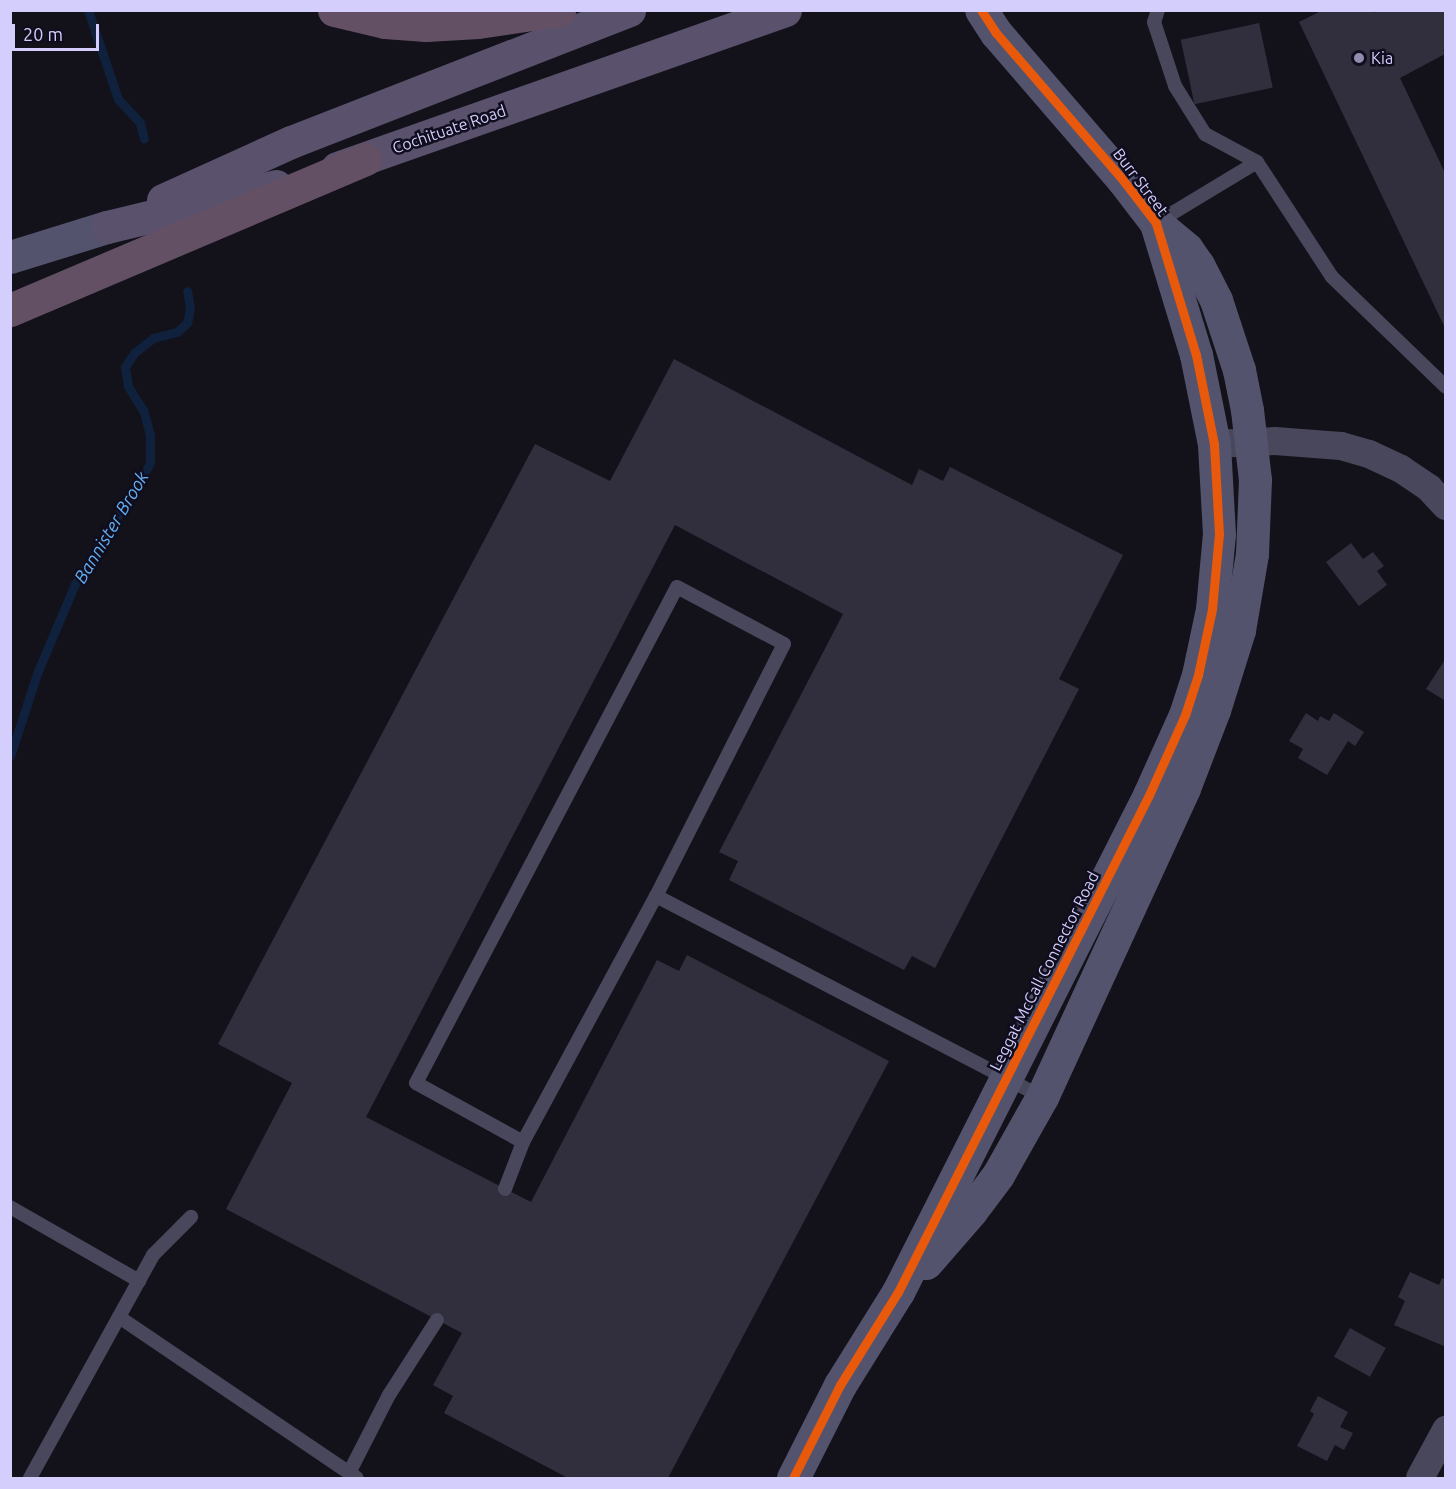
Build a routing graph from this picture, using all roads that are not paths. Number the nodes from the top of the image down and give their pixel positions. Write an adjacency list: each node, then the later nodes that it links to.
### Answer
1 (334, 10): 2 (highway)
2 (559, 10)
3 (629, 10): 10 (main road, Cochituate Road)
4 (785, 10): 7 (main road, Cochituate Road)
5 (981, 10): 9 (street, Burr Street)
6 (1158, 10): 8 (lane)
7 (365, 159): 10 (main road, Cochituate Road); 12 (highway)
8 (1257, 162): 9 (lane); 13 (lane)
9 (1156, 223): 14 (street, Leggat McCall Connector Road); 15 (street, Burr Street)
10 (107, 226): 11 (street, Cochituate Road)
11 (10, 257)
12 (10, 309)
13 (1446, 387)
14 (1251, 442): 15 (street); 16 (street); 19 (street, Leggat McCall Connector Road)
15 (1214, 444): 18 (street, Leggat McCall Connector Road)
16 (1440, 492)
17 (656, 896): 18 (lane); 20 (lane); 20 (lane)
18 (1007, 1078): 19 (lane); 25 (street, Leggat McCall Connector Road)
19 (1042, 1097): 25 (street, Leggat McCall Connector Road)
20 (523, 1142): 21 (lane)
21 (505, 1189)
22 (10, 1207): 24 (lane)
23 (191, 1217): 24 (lane)
24 (139, 1281): 26 (lane)
25 (898, 1292): 32 (street, Leggat McCall Connector Road)
26 (119, 1317): 29 (lane); 31 (lane)
27 (437, 1320): 29 (lane)
28 (1446, 1430): 30 (street)
29 (353, 1476)
30 (1423, 1477)
31 (30, 1479)
32 (793, 1479)

